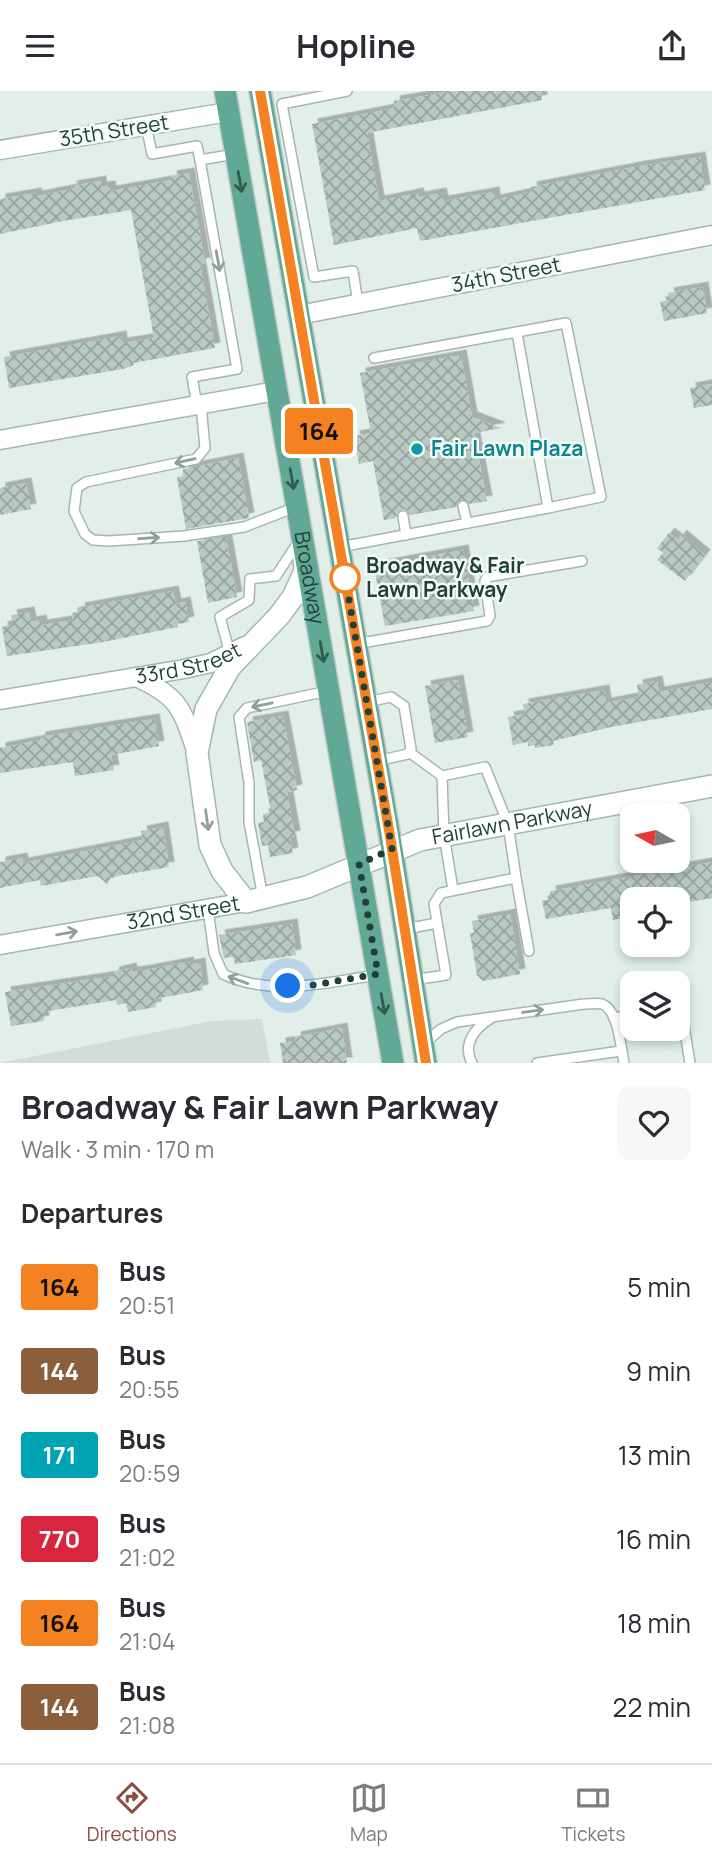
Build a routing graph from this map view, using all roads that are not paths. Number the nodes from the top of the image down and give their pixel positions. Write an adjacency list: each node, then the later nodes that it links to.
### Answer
1 (260, 91): 9 (main road, Broadway)
2 (347, 91): 9 (lane)
3 (226, 101): 4 (street, 35th Street); 6 (main road, Broadway)
4 (146, 125): 5 (street, 35th Street); 7 (lane)
5 (0, 149)
6 (235, 154): 7 (lane); 14 (main road, Broadway, one-way to 14)
7 (200, 160): 15 (lane, one-way to 15)
8 (712, 235): 10 (street, 34th Street)
9 (300, 262): 10 (lane); 11 (main road, Broadway)
10 (358, 304): 11 (street, 34th Street)
11 (299, 315): 24 (main road, Broadway)
12 (517, 333): 13 (lane); 19 (lane); 19 (lane)
13 (374, 358)
14 (276, 391): 15 (street); 18 (main road, Broadway, one-way to 18)
15 (199, 405): 16 (street); 18 (lane, one-way to 18)
16 (0, 440)
17 (463, 506): 21 (lane)
18 (297, 507): 23 (main road, Broadway)
19 (548, 508): 21 (lane)
20 (404, 516): 22 (lane)
21 (467, 523): 22 (lane)
22 (406, 535): 24 (lane)
23 (302, 537): 26 (street, 33rd Street); 28 (lane); 30 (main road, Broadway, one-way to 30)
24 (340, 547): 27 (main road, Broadway)
25 (582, 561): 27 (lane)
26 (261, 635): 28 (street, 33rd Street); 34 (street)
27 (356, 643): 32 (main road, Broadway)
28 (230, 654): 29 (street, 33rd Street)
29 (136, 677): 31 (street, 33rd Street); 34 (street)
30 (328, 691): 41 (main road, Broadway); 44 (lane, one-way to 44)
31 (0, 700)
32 (367, 702): 33 (lane); 35 (main road, Broadway)
33 (409, 751): 35 (lane); 36 (lane)
34 (197, 753): 44 (street, one-way to 44)
35 (377, 761): 40 (main road, Broadway)
36 (442, 776): 38 (lane); 39 (lane)
37 (712, 786): 38 (street, Fairlawn Parkway)
38 (508, 824): 39 (street, Fairlawn Parkway); 42 (lane)
39 (444, 835): 40 (street, Fairlawn Parkway); 43 (lane)
40 (392, 849): 41 (street, Fairlawn Parkway); 47 (main road, Broadway)
41 (359, 864): 44 (street, 32nd Street); 50 (main road, Broadway)
42 (516, 878): 43 (lane); 49 (lane)
43 (453, 890): 46 (lane)
44 (255, 900): 45 (street, 32nd Street)
45 (208, 909): 48 (street, 32nd Street, one-way to 45); 50 (lane, one-way to 45)
46 (437, 923): 47 (lane); 51 (lane)
47 (405, 929): 51 (main road, Broadway)
48 (0, 945)
49 (529, 951)
50 (378, 974): 58 (main road, Broadway, one-way to 58)
51 (413, 980): 57 (main road, Broadway)
52 (493, 1017): 54 (lane, one-way to 54); 57 (lane); 59 (lane)
53 (620, 1017): 54 (lane)
54 (614, 1018): 56 (lane)
55 (687, 1041): 62 (lane)
56 (621, 1051): 60 (lane); 61 (lane)
57 (425, 1053)
58 (393, 1063)
59 (472, 1063)
60 (537, 1063)
61 (624, 1063)
62 (691, 1063)

